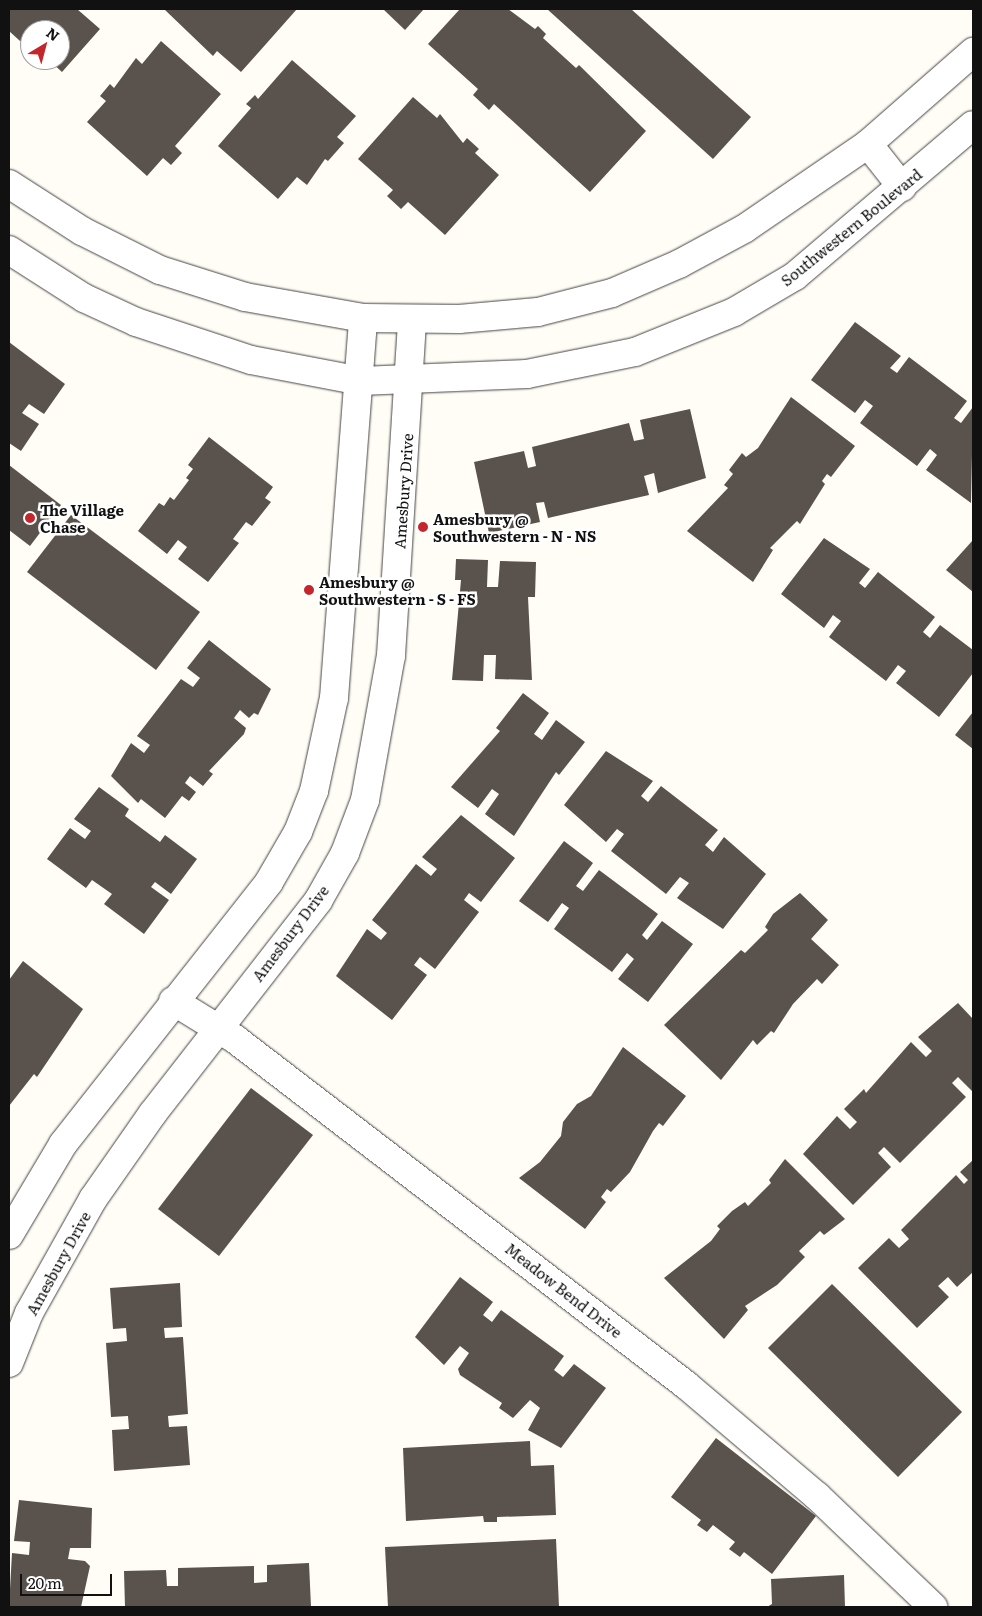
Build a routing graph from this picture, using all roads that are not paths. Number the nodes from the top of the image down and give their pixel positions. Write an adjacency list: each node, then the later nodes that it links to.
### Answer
1 (973, 52): 3 (street)
2 (973, 125): 5 (street, Southwestern Boulevard)
3 (868, 144): 5 (street); 8 (street)
4 (9, 184): 7 (street)
5 (902, 187): 10 (street, Southwestern Boulevard)
6 (9, 250): 9 (street, Southwestern Boulevard)
7 (363, 318): 8 (street); 9 (street)
8 (412, 320): 10 (street, Amesbury Drive)
9 (361, 381): 10 (street, Southwestern Boulevard); 11 (street)
10 (411, 382): 12 (street, Amesbury Drive)
11 (173, 1001): 12 (street, Meadow Bend Drive); 13 (street)
12 (216, 1028): 14 (street, Amesbury Drive); 15 (street, Meadow Bend Drive)
13 (9, 1236)
14 (9, 1363)
15 (933, 1607)

